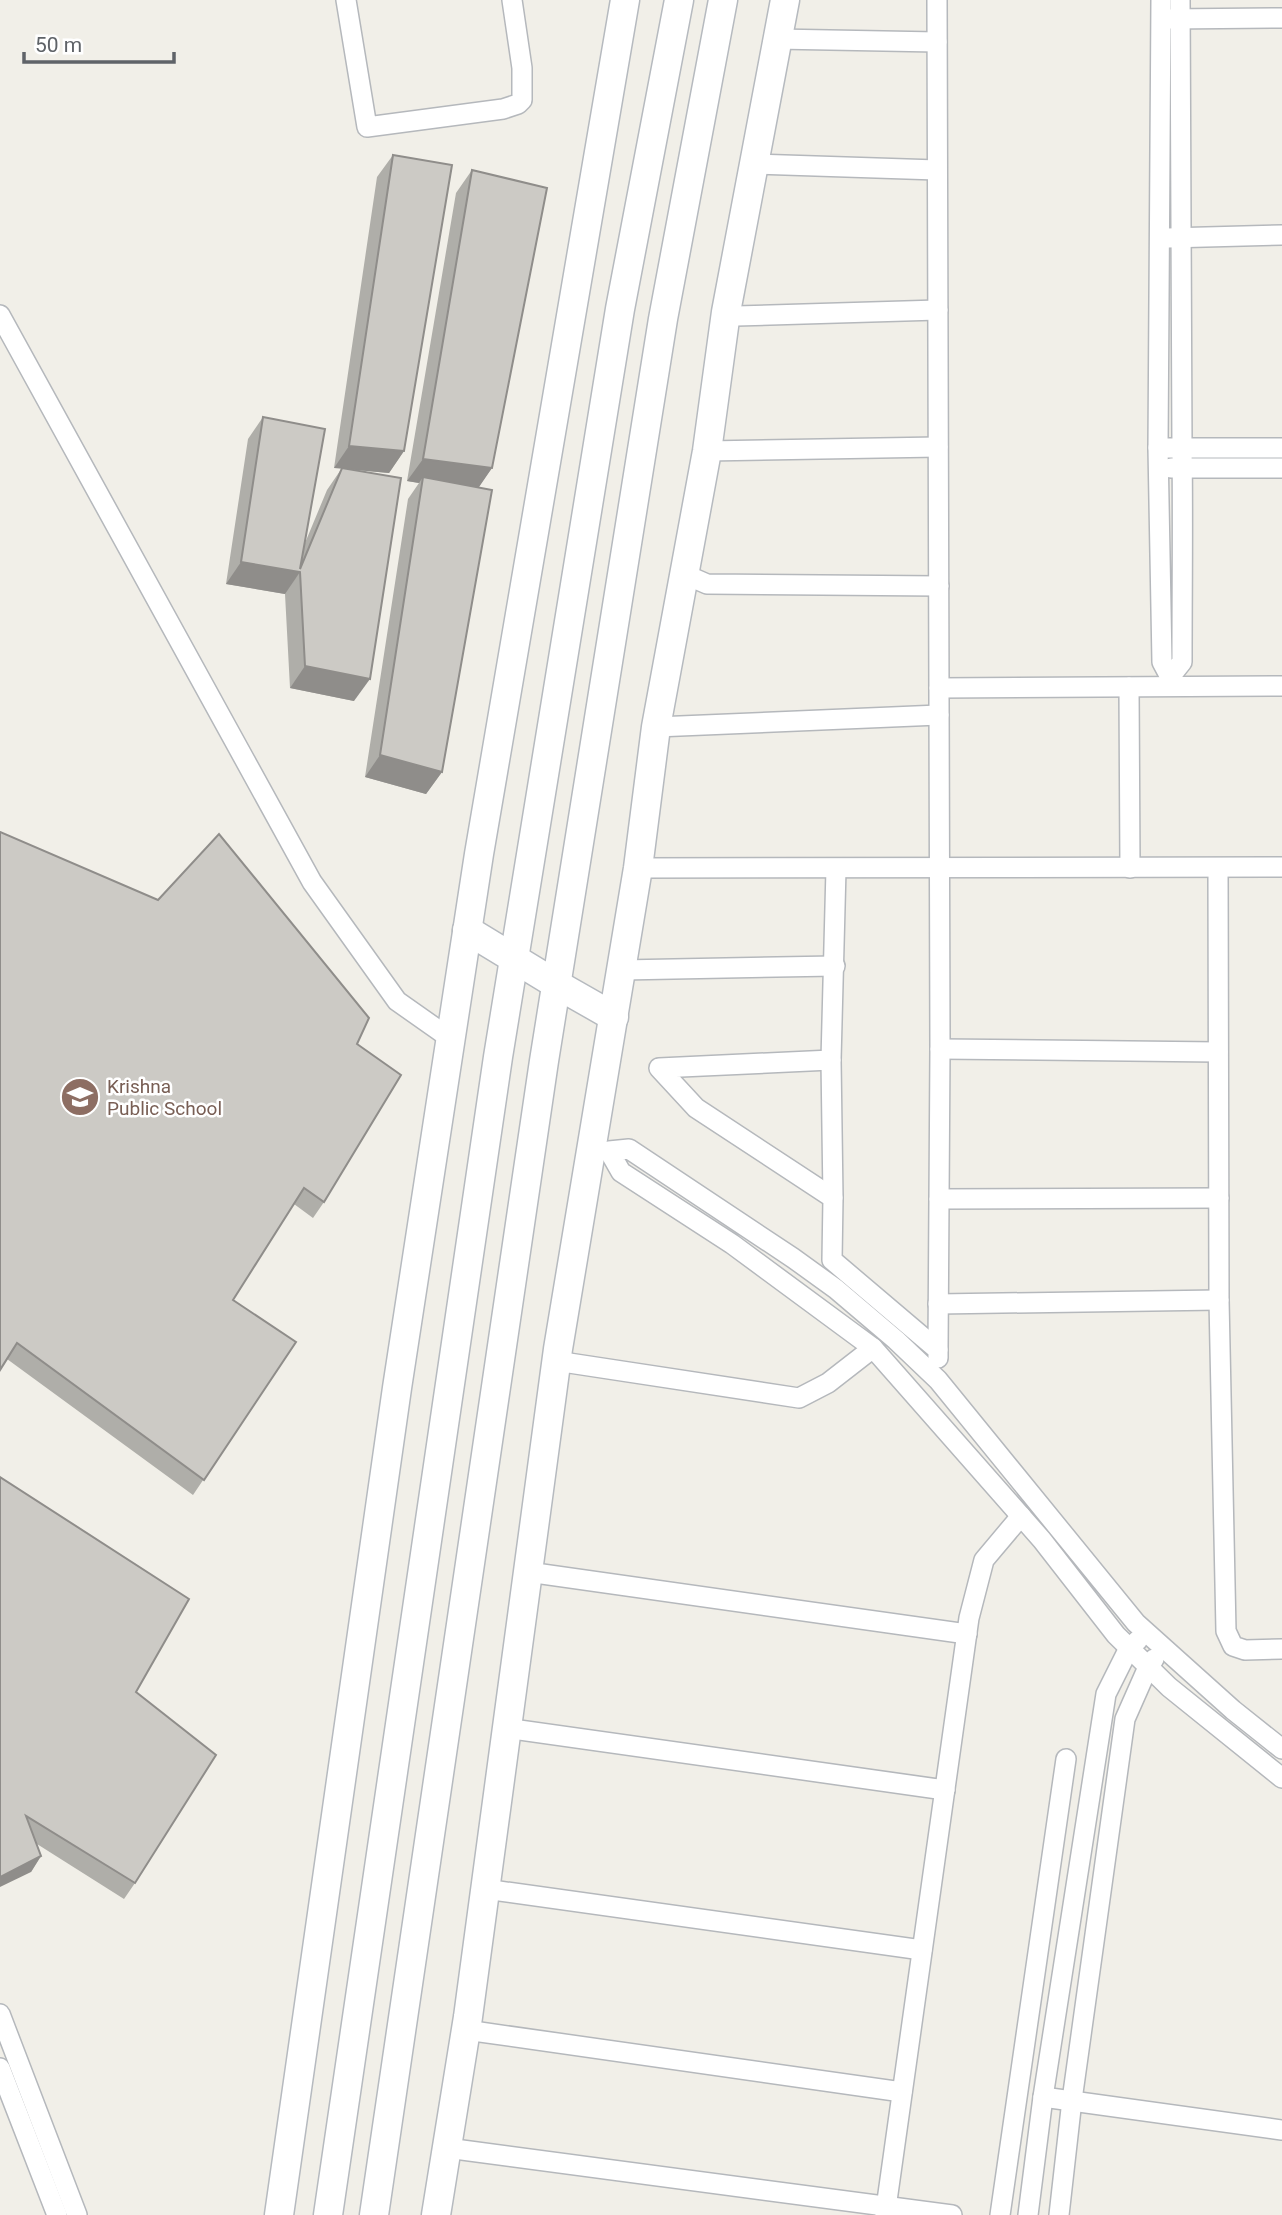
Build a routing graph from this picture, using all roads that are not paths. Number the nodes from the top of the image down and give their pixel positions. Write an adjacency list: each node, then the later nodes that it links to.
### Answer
1 (346, 0): 2 (street)
2 (512, 0)
3 (625, 0): 42 (street)
4 (679, 0): 43 (street)
5 (723, 0): 46 (street)
6 (785, 0): 10 (street)
7 (937, 0): 11 (street)
8 (1171, 10): 9 (street); 15 (street); 16 (street)
9 (1282, 18)
10 (776, 39): 11 (street); 12 (street)
11 (937, 42): 13 (street)
12 (753, 164): 13 (street); 18 (street)
13 (937, 170): 17 (street)
14 (1282, 234): 15 (street)
15 (1181, 237): 16 (street); 22 (street)
16 (1160, 238): 21 (street)
17 (938, 310): 18 (street); 20 (street)
18 (726, 312): 24 (street)
19 (0, 315): 48 (street)
20 (938, 447): 24 (street); 29 (street)
21 (1157, 448): 22 (street); 25 (street)
22 (1182, 448): 23 (street); 26 (street)
23 (1282, 448)
24 (707, 451): 28 (street)
25 (1158, 468): 26 (street); 30 (street)
26 (1182, 468): 27 (street); 30 (street)
27 (1282, 468)
28 (684, 574): 29 (street); 35 (street)
29 (939, 586): 33 (street)
30 (1170, 682): 31 (street); 32 (street)
31 (1282, 685)
32 (1129, 687): 33 (street); 38 (street)
33 (939, 688): 34 (street)
34 (939, 715): 35 (street); 41 (street)
35 (656, 727): 37 (street)
36 (1282, 867): 39 (street)
37 (638, 868): 40 (street); 45 (street)
38 (1130, 868): 39 (street); 41 (street)
39 (1218, 868): 50 (street)
40 (836, 869): 41 (street); 44 (street)
41 (940, 869): 49 (street)
42 (467, 930): 43 (street); 48 (street)
43 (515, 960): 46 (street); 89 (street)
44 (835, 966): 45 (street); 51 (street)
45 (622, 970): 47 (street)
46 (556, 985): 47 (street); 90 (street)
47 (614, 1017): 52 (street)
48 (450, 1039): 88 (street)
49 (940, 1049): 50 (street); 55 (street)
50 (1218, 1052): 54 (street)
51 (831, 1060): 53 (street); 53 (street)
52 (601, 1145): 58 (street); 60 (street); 61 (street)
53 (833, 1198): 59 (street)
54 (1219, 1198): 55 (street); 56 (street)
55 (939, 1199): 57 (street)
56 (1219, 1300): 57 (street); 68 (street)
57 (938, 1304): 59 (street)
58 (873, 1348): 60 (street); 62 (street)
59 (938, 1350): 61 (street)
60 (556, 1361): 63 (street)
61 (938, 1380): 64 (street)
62 (1021, 1516): 65 (street); 66 (street)
63 (527, 1572): 65 (street); 70 (street)
64 (1146, 1632): 66 (street); 67 (street)
65 (967, 1634): 74 (street)
66 (1129, 1648): 69 (street); 81 (street)
67 (1163, 1648): 69 (street); 71 (street)
68 (1282, 1649)
69 (1148, 1667): 73 (street); 82 (street)
70 (506, 1728): 74 (street); 75 (street)
71 (1282, 1749)
72 (1066, 1759): 93 (street)
73 (1282, 1778)
74 (945, 1790): 76 (street)
75 (485, 1889): 76 (street); 78 (street)
76 (922, 1950): 80 (street)
77 (0, 2014): 87 (street)
78 (466, 2030): 80 (street); 84 (street)
79 (0, 2068): 86 (street)
80 (902, 2092): 85 (street)
81 (1043, 2097): 82 (street); 94 (street)
82 (1072, 2100): 83 (street); 95 (street)
83 (1282, 2130)
84 (447, 2148): 85 (street); 91 (street)
85 (886, 2211): 92 (street)
86 (57, 2215)
87 (77, 2215)
88 (279, 2215)
89 (328, 2215)
90 (374, 2215)
91 (436, 2215)
92 (952, 2215)
93 (1000, 2215)
94 (1028, 2215)
95 (1059, 2215)

